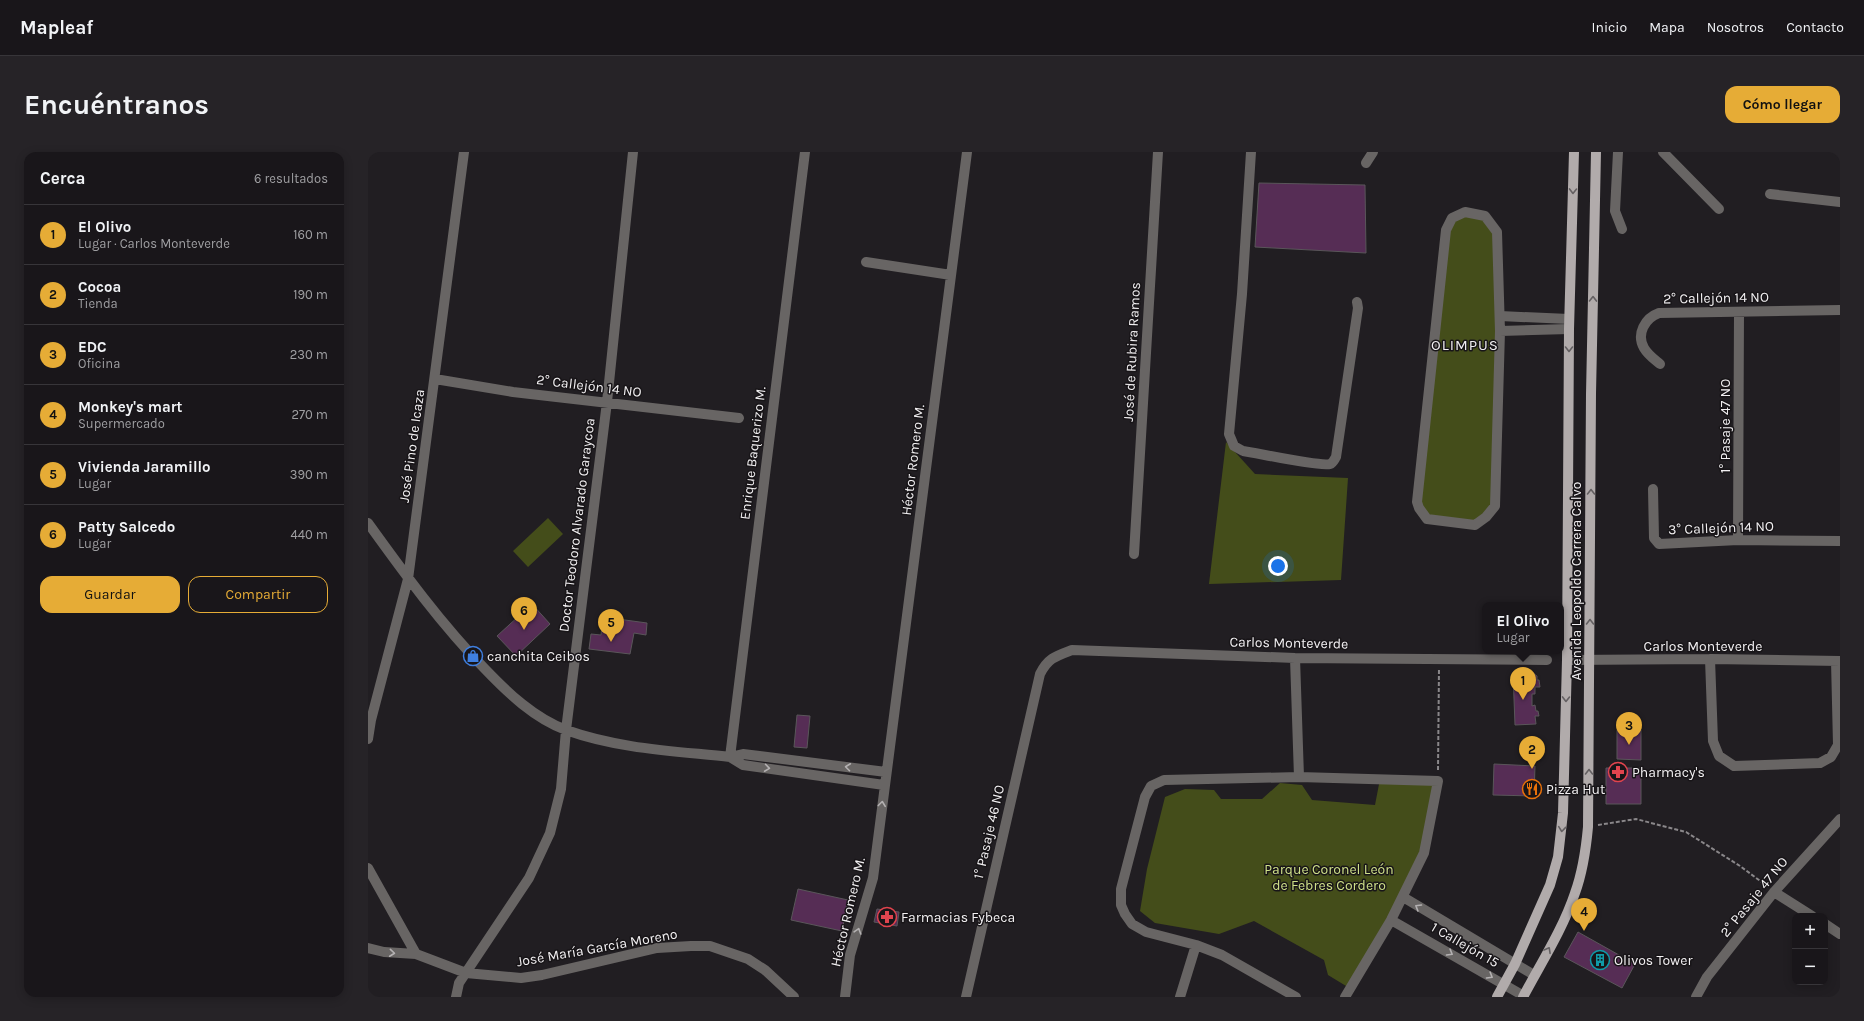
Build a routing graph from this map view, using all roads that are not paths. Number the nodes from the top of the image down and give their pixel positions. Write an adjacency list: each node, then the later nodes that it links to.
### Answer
1 (464, 152): 26 (street, José Pino de Icaza)
2 (634, 152): 27 (street, Doctor Teodoro Alvarado Garaycoa)
3 (805, 152): 44 (street, Enrique Baquerizo M.)
4 (967, 152): 18 (street, Héctor Romero M.)
5 (1158, 152): 33 (street, José de Rubira Ramos)
6 (1251, 152): 19 (street)
7 (1373, 152): 12 (street)
8 (1574, 152): 23 (main road, Avenida Leopoldo Carrera Calvo, one-way to 23)
9 (1596, 152): 39 (main road, Avenida Leopoldo Carrera Calvo, one-way to 9)
10 (1618, 152): 16 (street)
11 (1663, 152): 15 (street)
12 (1366, 163)
13 (1770, 194): 14 (street)
14 (1840, 202)
15 (1719, 209)
16 (1622, 229)
17 (866, 262): 18 (street)
18 (951, 275): 45 (street, Héctor Romero M.)
19 (1356, 302)
20 (1840, 310): 21 (street, 2° Callejón 14 NO)
21 (1739, 312): 25 (street, 2° Callejón 14 NO); 31 (street, 1° Pasaje 47 NO)
22 (1500, 316): 23 (street); 24 (street); 24 (street)
23 (1569, 324): 24 (street); 38 (main road, Avenida Leopoldo Carrera Calvo, one-way to 38)
24 (1500, 331)
25 (1660, 364)
26 (435, 380): 27 (street, 2° Callejón 14 NO); 34 (street, José Pino de Icaza)
27 (607, 402): 28 (street, 2° Callejón 14 NO); 42 (street, Doctor Teodoro Alvarado Garaycoa)
28 (739, 418)
29 (1653, 489): 31 (street, 3° Callejón 14 NO)
30 (368, 523): 34 (street)
31 (1738, 540): 32 (street, 3° Callejón 14 NO)
32 (1840, 541)
33 (1134, 554)
34 (408, 579): 42 (street); 43 (street, José Pino de Icaza)
35 (1295, 658): 37 (street, Carlos Monteverde); 41 (street, Carlos Monteverde); 46 (street)
36 (1710, 659): 39 (street, Carlos Monteverde); 40 (street, Carlos Monteverde); 40 (street)
37 (1547, 660)
38 (1567, 660): 39 (street, Carlos Monteverde); 59 (main road, Avenida Leopoldo Carrera Calvo, one-way to 59)
39 (1589, 661): 61 (main road, Avenida Leopoldo Carrera Calvo, one-way to 39)
40 (1838, 661)
41 (1040, 674): 67 (street, 1° Pasaje 46 NO)
42 (566, 730): 44 (street); 60 (street, Doctor Teodoro Alvarado Garaycoa)
43 (368, 739)
44 (730, 757): 45 (street, one-way to 44); 47 (street, one-way to 47)
45 (886, 772): 47 (street, Héctor Romero M.)
46 (1299, 777): 51 (street); 56 (street)
47 (884, 785): 66 (street, Héctor Romero M., one-way to 47)
48 (1840, 819): 50 (street, 2° Pasaje 47 NO)
49 (368, 868): 58 (street)
50 (1774, 892): 52 (street); 72 (street, 2° Pasaje 47 NO)
51 (1403, 897): 53 (street); 59 (street, 1 Callejón 15, one-way to 51)
52 (1807, 913)
53 (1391, 920): 62 (street, 1 Callejón 15, one-way to 62); 70 (street)
54 (1828, 926): 55 (street)
55 (1840, 934)
56 (1196, 945): 68 (street); 69 (street)
57 (368, 948): 58 (street, José María García Moreno, one-way to 58)
58 (416, 954): 60 (street, José María García Moreno)
59 (1516, 964): 61 (street, 1 Callejón 15); 62 (main road, Avenida Leopoldo Carrera Calvo)
60 (466, 973): 64 (street, Doctor Teodoro Alvarado Garaycoa); 65 (street, José María García Moreno)
61 (1534, 975): 63 (main road, Avenida Leopoldo Carrera Calvo)
62 (1504, 984): 63 (street, 1 Callejón 15); 71 (main road, Avenida Leopoldo Carrera Calvo)
63 (1523, 996)
64 (456, 997)
65 (794, 997)
66 (845, 997)
67 (966, 997)
68 (1180, 997)
69 (1296, 997)
70 (1345, 997)
71 (1497, 997)
72 (1696, 997)

